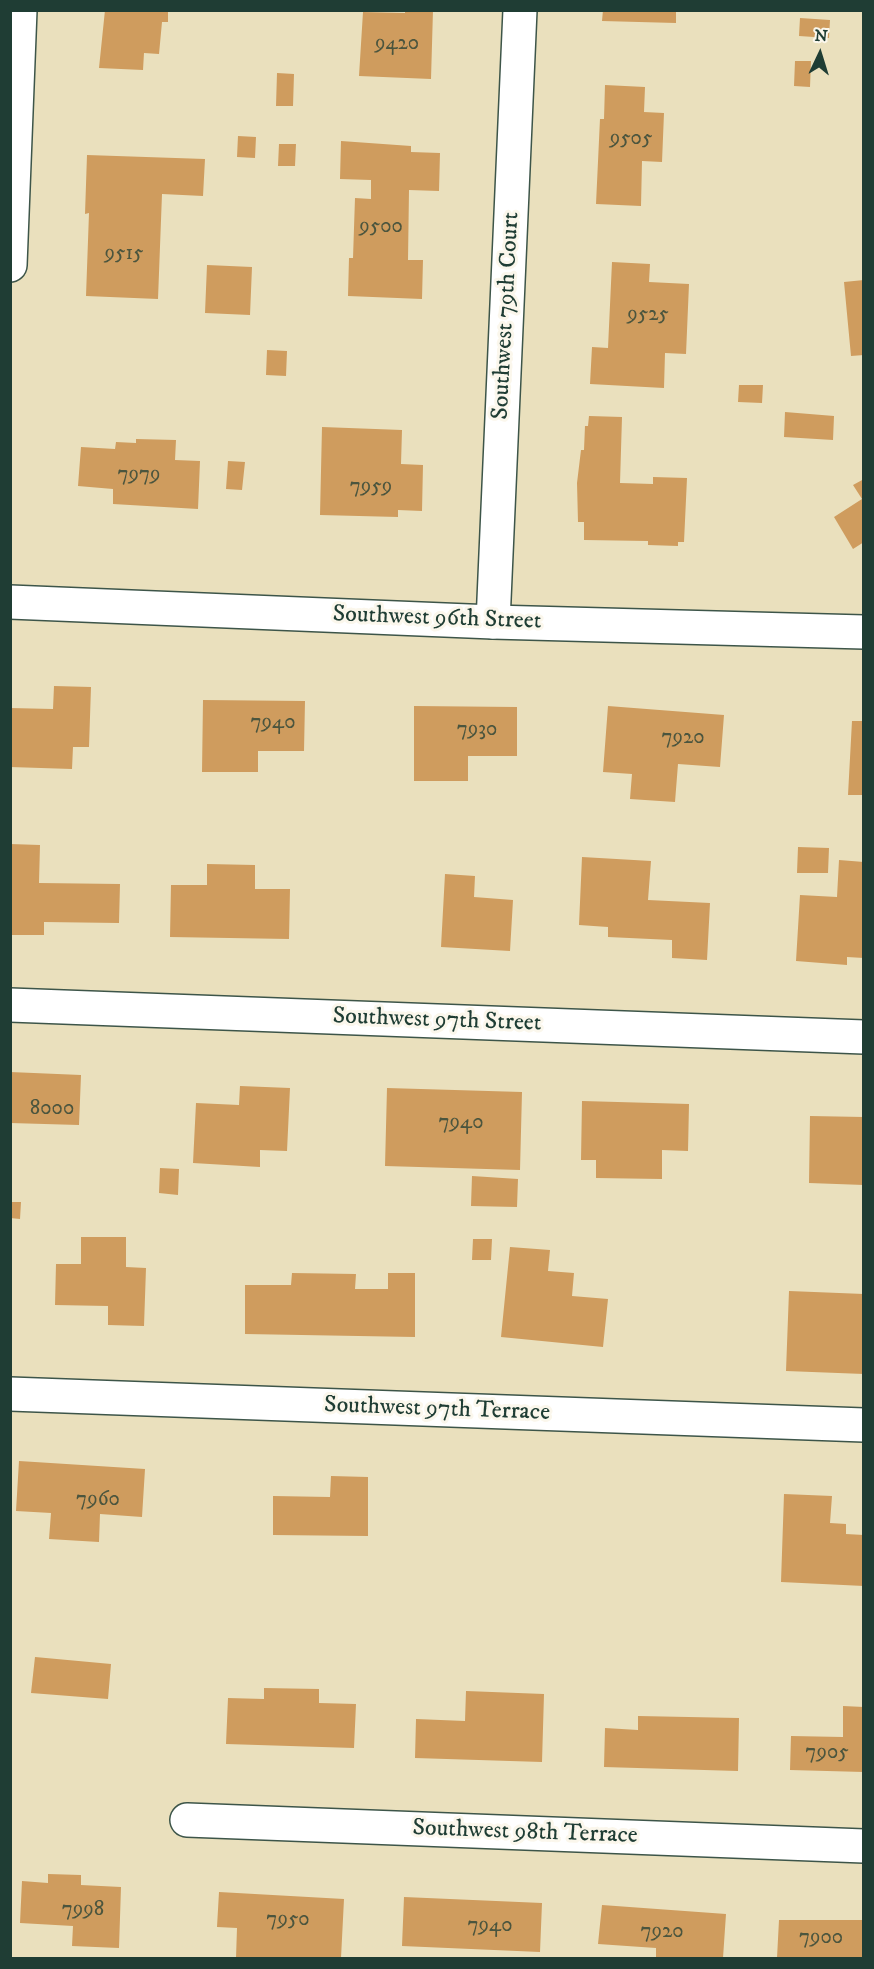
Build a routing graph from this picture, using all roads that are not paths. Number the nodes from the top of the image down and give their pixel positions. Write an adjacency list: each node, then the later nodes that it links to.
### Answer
1 (20, 10): 3 (street)
2 (520, 10): 5 (street, Southwest 79th Court)
3 (10, 265)
4 (10, 602): 5 (street, Southwest 96th Street)
5 (493, 622): 6 (street, Southwest 96th Street)
6 (864, 632)
7 (10, 1005): 8 (street, Southwest 97th Street)
8 (864, 1037)
9 (10, 1395): 10 (street, Southwest 97th Terrace)
10 (864, 1425)
11 (187, 1820): 12 (street, Southwest 98th Terrace)
12 (864, 1846)

